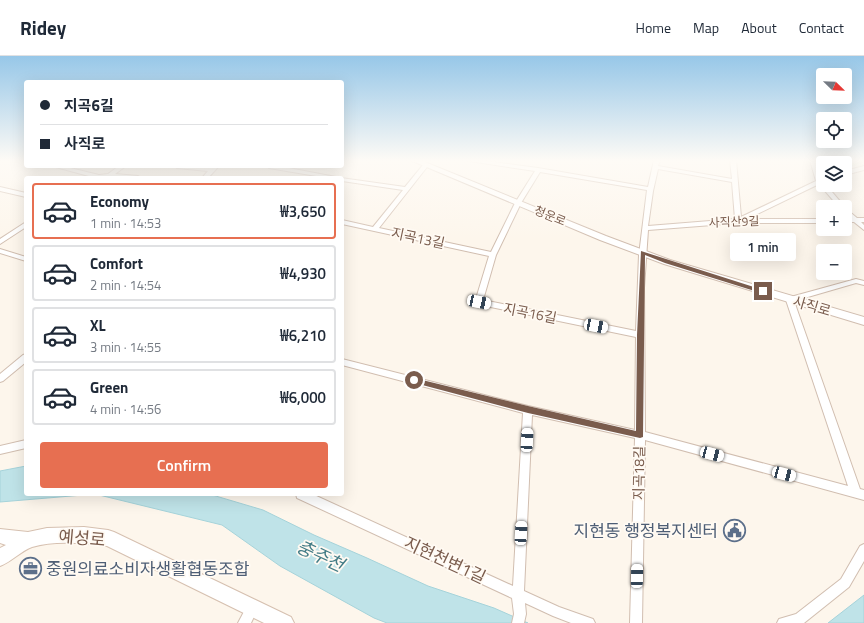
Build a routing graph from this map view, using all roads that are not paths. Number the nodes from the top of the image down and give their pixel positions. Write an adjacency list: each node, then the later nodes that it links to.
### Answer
1 (390, 186): 9 (street)
2 (408, 186): 9 (street)
3 (476, 186): 14 (street, 청운로)
4 (528, 186): 14 (street, 지곡16길)
5 (636, 186): 10 (street)
6 (735, 186): 17 (street)
7 (810, 186): 17 (street)
8 (0, 189): 12 (street)
9 (406, 189): 23 (street)
10 (651, 189): 21 (street)
11 (830, 192): 13 (street)
12 (24, 195)
13 (836, 200)
14 (518, 203): 26 (street, 청운로); 27 (street, 지곡16길)
15 (854, 220): 16 (street); 22 (street)
16 (864, 220)
17 (738, 221): 18 (street, 사직산9길); 21 (street, 사직산9길)
18 (816, 221)
19 (344, 222): 23 (street, 지곡13길)
20 (24, 225): 24 (street)
21 (645, 228): 26 (street)
22 (864, 228)
23 (375, 229): 27 (street, 지곡13길)
24 (0, 242)
25 (0, 251): 28 (street)
26 (643, 252): 30 (street, 사직로); 32 (street, 지곡18길)
27 (493, 255): 32 (street, 지곡16길)
28 (24, 258)
29 (864, 283): 30 (street)
30 (790, 300): 31 (street, 사직로); 40 (street)
31 (864, 321)
32 (640, 335): 37 (street, 지곡18길)
33 (24, 359): 35 (street)
34 (344, 363): 36 (street)
35 (0, 379)
36 (528, 410): 37 (street); 46 (street)
37 (640, 435): 40 (street); 51 (street, 지곡18길)
38 (24, 444): 39 (street)
39 (0, 450)
40 (860, 494)
41 (305, 496): 46 (street, 지현천변1길)
42 (1, 539): 43 (main road)
43 (28, 540): 45 (main road); 47 (main road, 예성로)
44 (864, 550): 52 (street)
45 (0, 558)
46 (518, 594): 48 (street); 50 (street, 지현천변1길)
47 (248, 616): 49 (main road, 예성로)
48 (519, 619)
49 (285, 623)
50 (589, 623)
51 (636, 623)
52 (783, 623)

